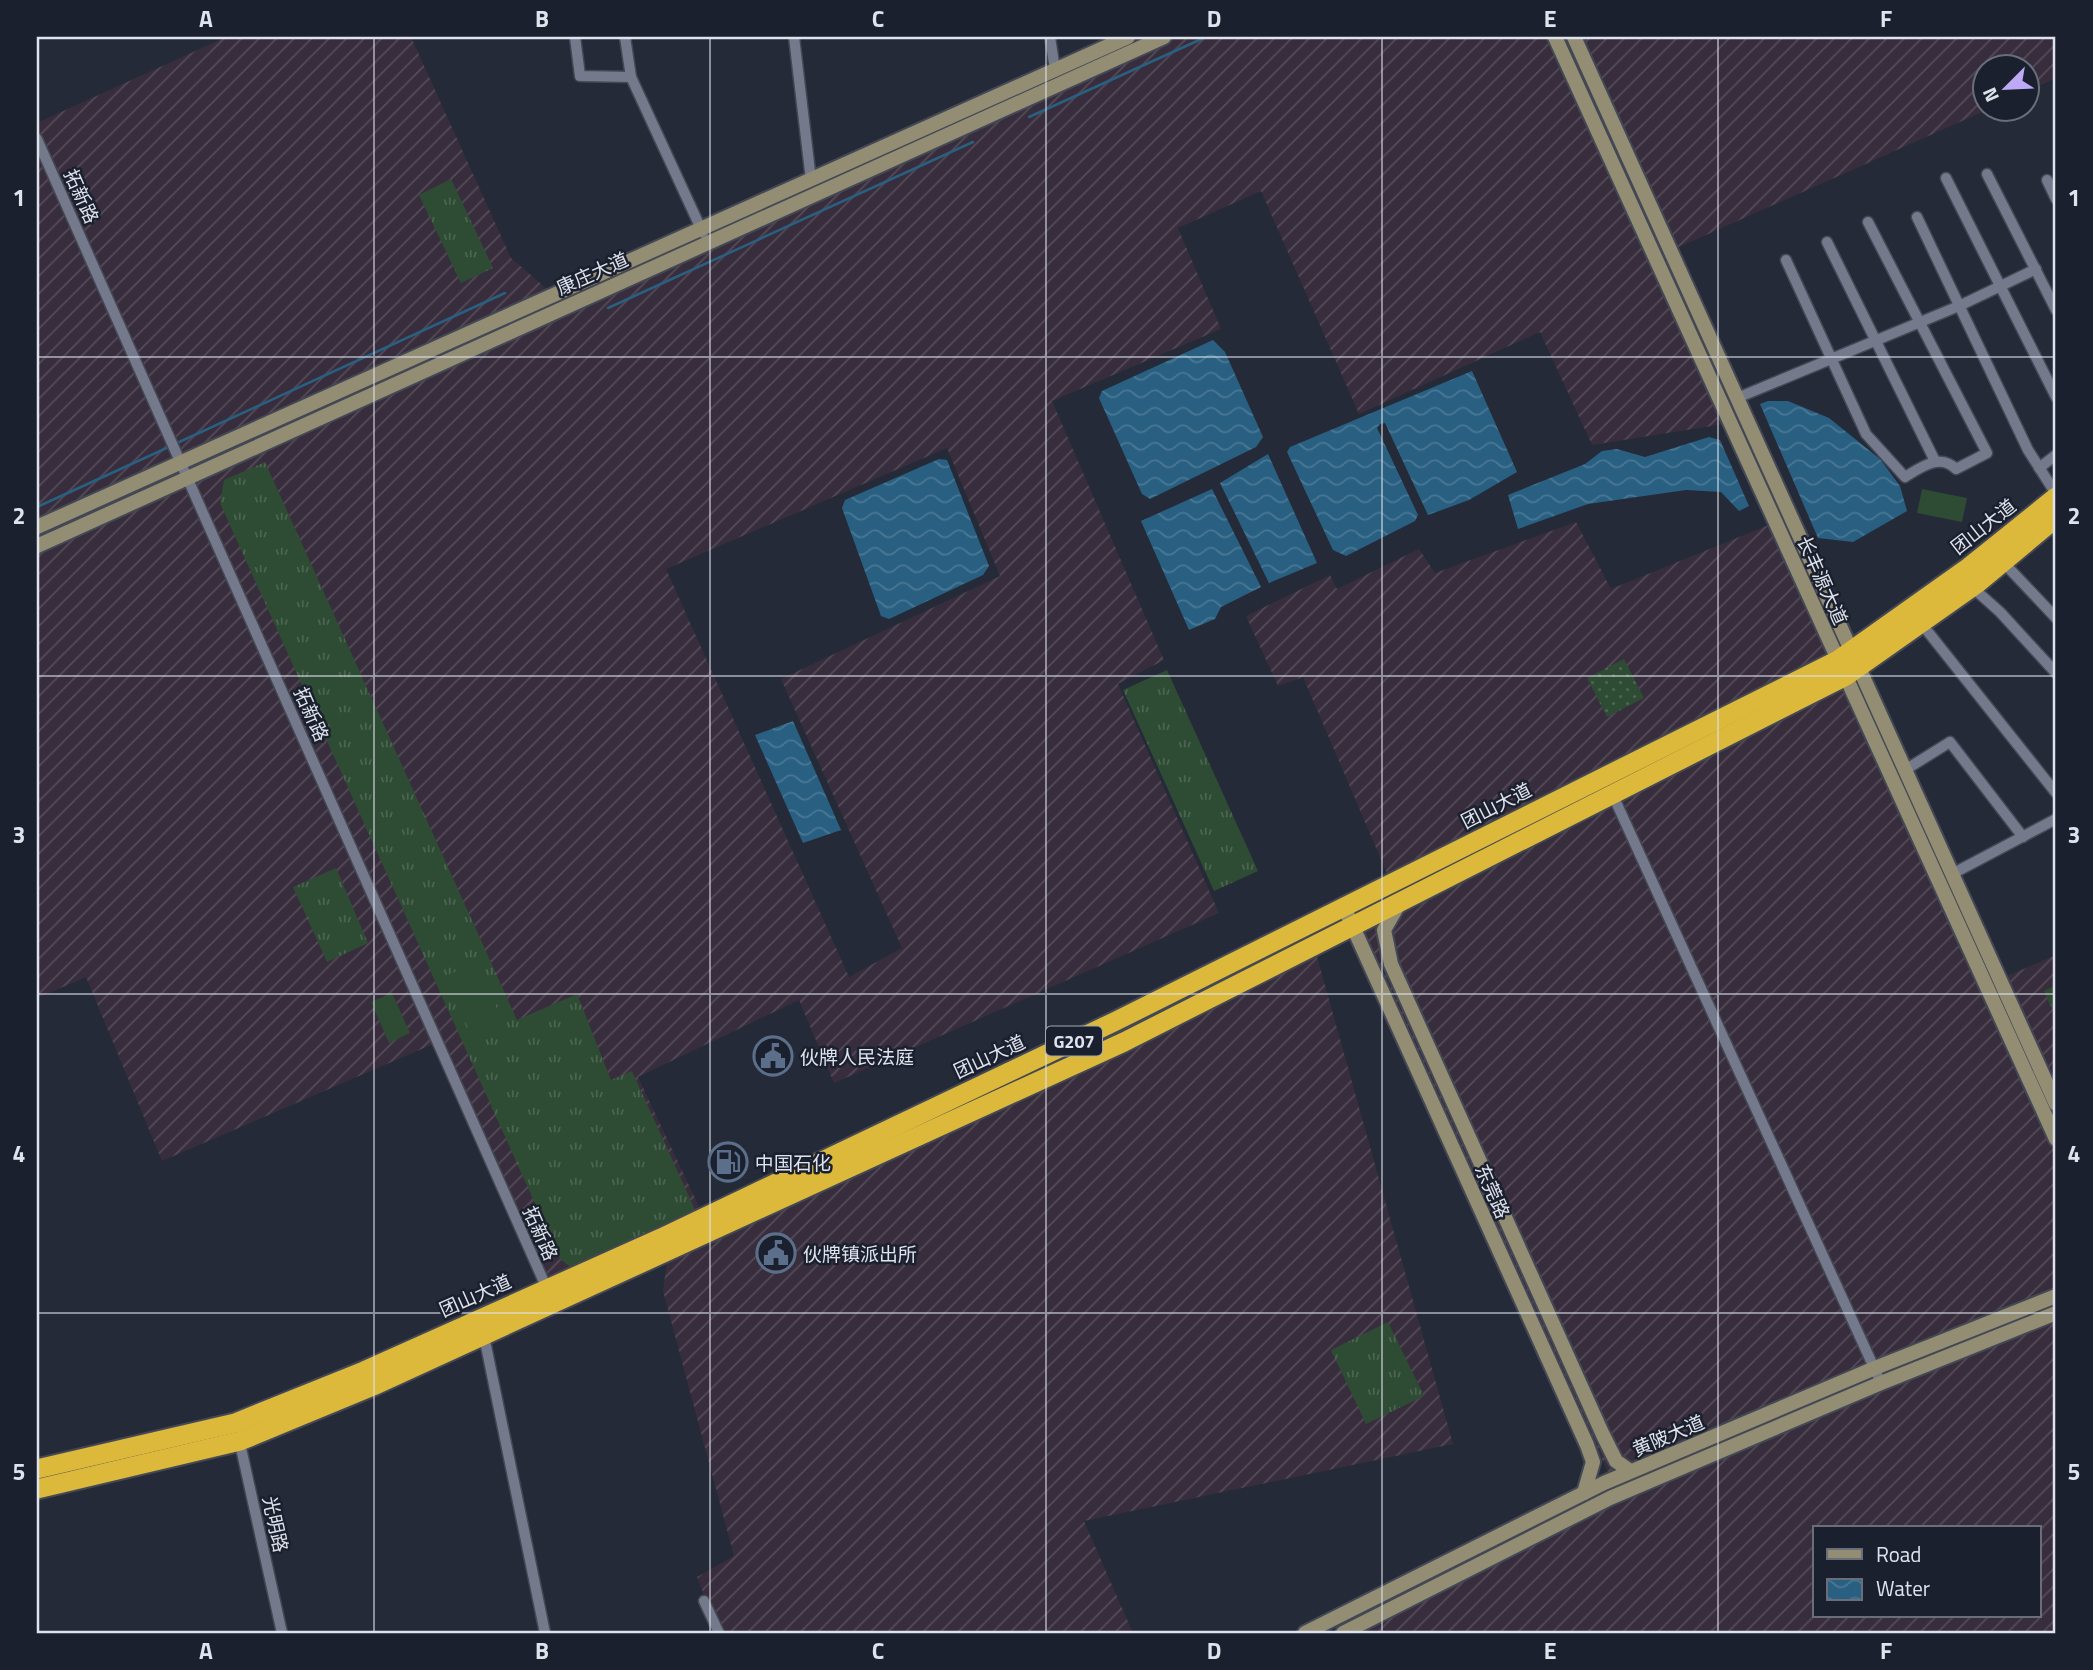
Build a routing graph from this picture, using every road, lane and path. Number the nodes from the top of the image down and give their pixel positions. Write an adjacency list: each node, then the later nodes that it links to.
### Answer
1 (575, 37): 10 (street)
2 (625, 37): 10 (street)
3 (794, 37): 14 (street)
4 (1050, 37): 9 (street)
5 (1128, 37): 9 (main road, 康庄大道)
6 (1164, 37): 21 (main road, 康庄大道)
7 (1555, 37): 45 (main road, 长丰源大道)
8 (1574, 37): 31 (main road, 长丰源大道)
9 (1055, 69): 14 (main road, 康庄大道)
10 (631, 77): 19 (street)
11 (37, 139): 33 (street, 拓新路)
12 (1987, 174): 23 (street)
13 (1946, 178): 24 (street)
14 (811, 180): 19 (main road, 康庄大道)
15 (2047, 180): 16 (street)
16 (2056, 199)
17 (1917, 216): 25 (street)
18 (1868, 222): 27 (street)
19 (702, 230): 21 (street); 33 (main road, 康庄大道)
20 (1827, 242): 28 (street)
21 (708, 244): 36 (main road, 康庄大道)
22 (1786, 260): 29 (street)
23 (2036, 270): 24 (street); 26 (street)
24 (2001, 286): 25 (street); 30 (street)
25 (1959, 306): 27 (street); 35 (street)
26 (2056, 310)
27 (1920, 322): 28 (street); 34 (street)
28 (1875, 341): 29 (street); 34 (street)
29 (1831, 359): 31 (street); 34 (street)
30 (2056, 397)
31 (1737, 398): 45 (main road, 长丰源大道)
32 (2056, 456): 35 (street)
33 (182, 461): 36 (street, 拓新路); 39 (main road, 康庄大道)
34 (1935, 461)
35 (2039, 468): 37 (street)
36 (189, 478): 40 (main road, 康庄大道); 58 (street, 拓新路)
37 (2056, 496): 45 (highway, 团山大道 / G207)
38 (2056, 518): 41 (highway, 团山大道 / G207)
39 (37, 527)
40 (37, 546)
41 (2003, 562): 42 (highway, 团山大道 / G207); 43 (street)
42 (1972, 587): 44 (highway, 团山大道 / G207); 46 (street)
43 (2056, 618)
44 (1921, 623): 45 (highway, 团山大道 / G207); 49 (street)
45 (1848, 663): 47 (main road, 长丰源大道); 48 (highway, 团山大道 / G207); 57 (main road, 长丰源大道)
46 (2056, 673)
47 (1905, 770): 51 (street); 52 (main road, 长丰源大道)
48 (1609, 786): 53 (highway, 团山大道 / G207); 54 (highway, 团山大道 / G207); 62 (street)
49 (2056, 793)
50 (2056, 819): 51 (street)
51 (2023, 836): 52 (street)
52 (1952, 874): 56 (main road, 长丰源大道)
53 (1400, 902): 55 (highway, 团山大道 / G207); 66 (main road, 东莞路)
54 (1344, 907): 55 (main road, 东莞路); 58 (highway, 团山大道 / G207)
55 (1353, 926): 58 (highway, 团山大道 / G207); 68 (main road, 东莞路)
56 (2056, 1104)
57 (2056, 1139)
58 (550, 1296): 61 (highway, 团山大道 / G207); 64 (highway, 团山大道 / G207)
59 (2056, 1296): 62 (main road, 黄陂大道)
60 (2056, 1313): 63 (main road, 黄陂大道)
61 (484, 1336): 64 (highway, 团山大道 / G207); 71 (street)
62 (1875, 1368): 63 (street); 66 (main road, 黄陂大道)
63 (1881, 1383): 74 (main road, 黄陂大道)
64 (237, 1432): 65 (highway, 团山大道 / G207); 67 (highway, 团山大道 / G207); 70 (street, 光明路)
65 (37, 1469)
66 (1630, 1471): 68 (main road, 黄陂大道)
67 (37, 1489)
68 (1584, 1493): 73 (main road, 黄陂大道)
69 (704, 1601): 72 (street)
70 (282, 1633)
71 (545, 1633)
72 (719, 1633)
73 (1305, 1633)
74 (1343, 1633)

